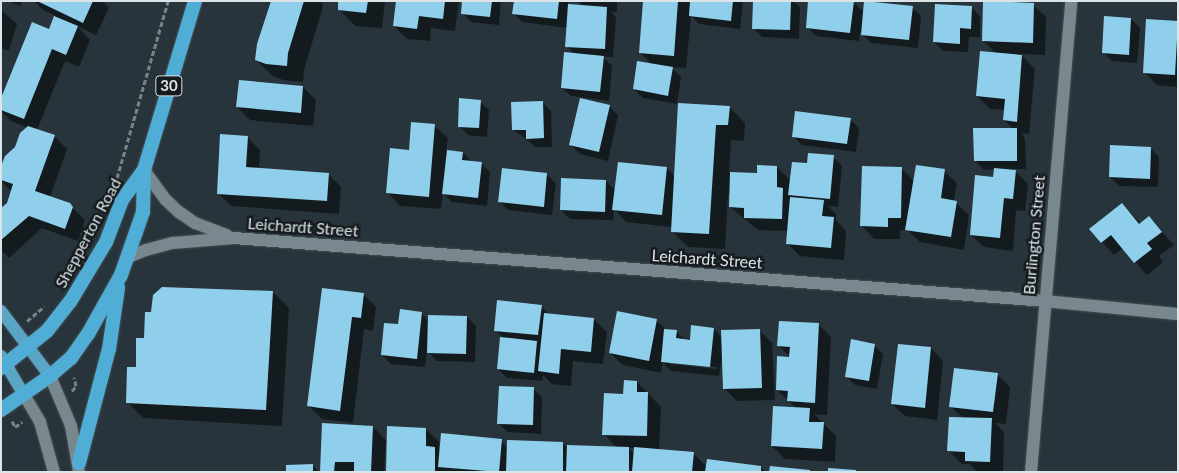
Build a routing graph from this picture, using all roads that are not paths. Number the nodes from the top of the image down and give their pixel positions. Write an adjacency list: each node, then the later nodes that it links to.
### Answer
1 (195, 1): 3 (highway, 30)
2 (1070, 1): 7 (street, Burlington Street)
3 (144, 170): 4 (street, Leichardt Street); 5 (highway, Shepperton Road / 30); 10 (highway, Shepperton Road / 30)
4 (234, 238): 5 (street, Leichardt Street); 7 (street, Leichardt Street)
5 (126, 258): 6 (highway, Shepperton Road / 30)
6 (121, 275): 12 (highway, Shepperton Road / 30); 15 (highway)
7 (1045, 302): 9 (street, Leichardt Street); 17 (street, Burlington Street)
8 (1, 311): 10 (main road)
9 (1178, 314)
10 (27, 346): 11 (highway, Shepperton Road / 30); 12 (main road)
11 (3, 362): 13 (main road)
12 (50, 376): 13 (highway, Shepperton Road / 30); 15 (street)
13 (24, 394): 14 (highway, Shepperton Road / 30); 16 (street)
14 (1, 410)
15 (79, 468)
16 (54, 472)
17 (1032, 472)

